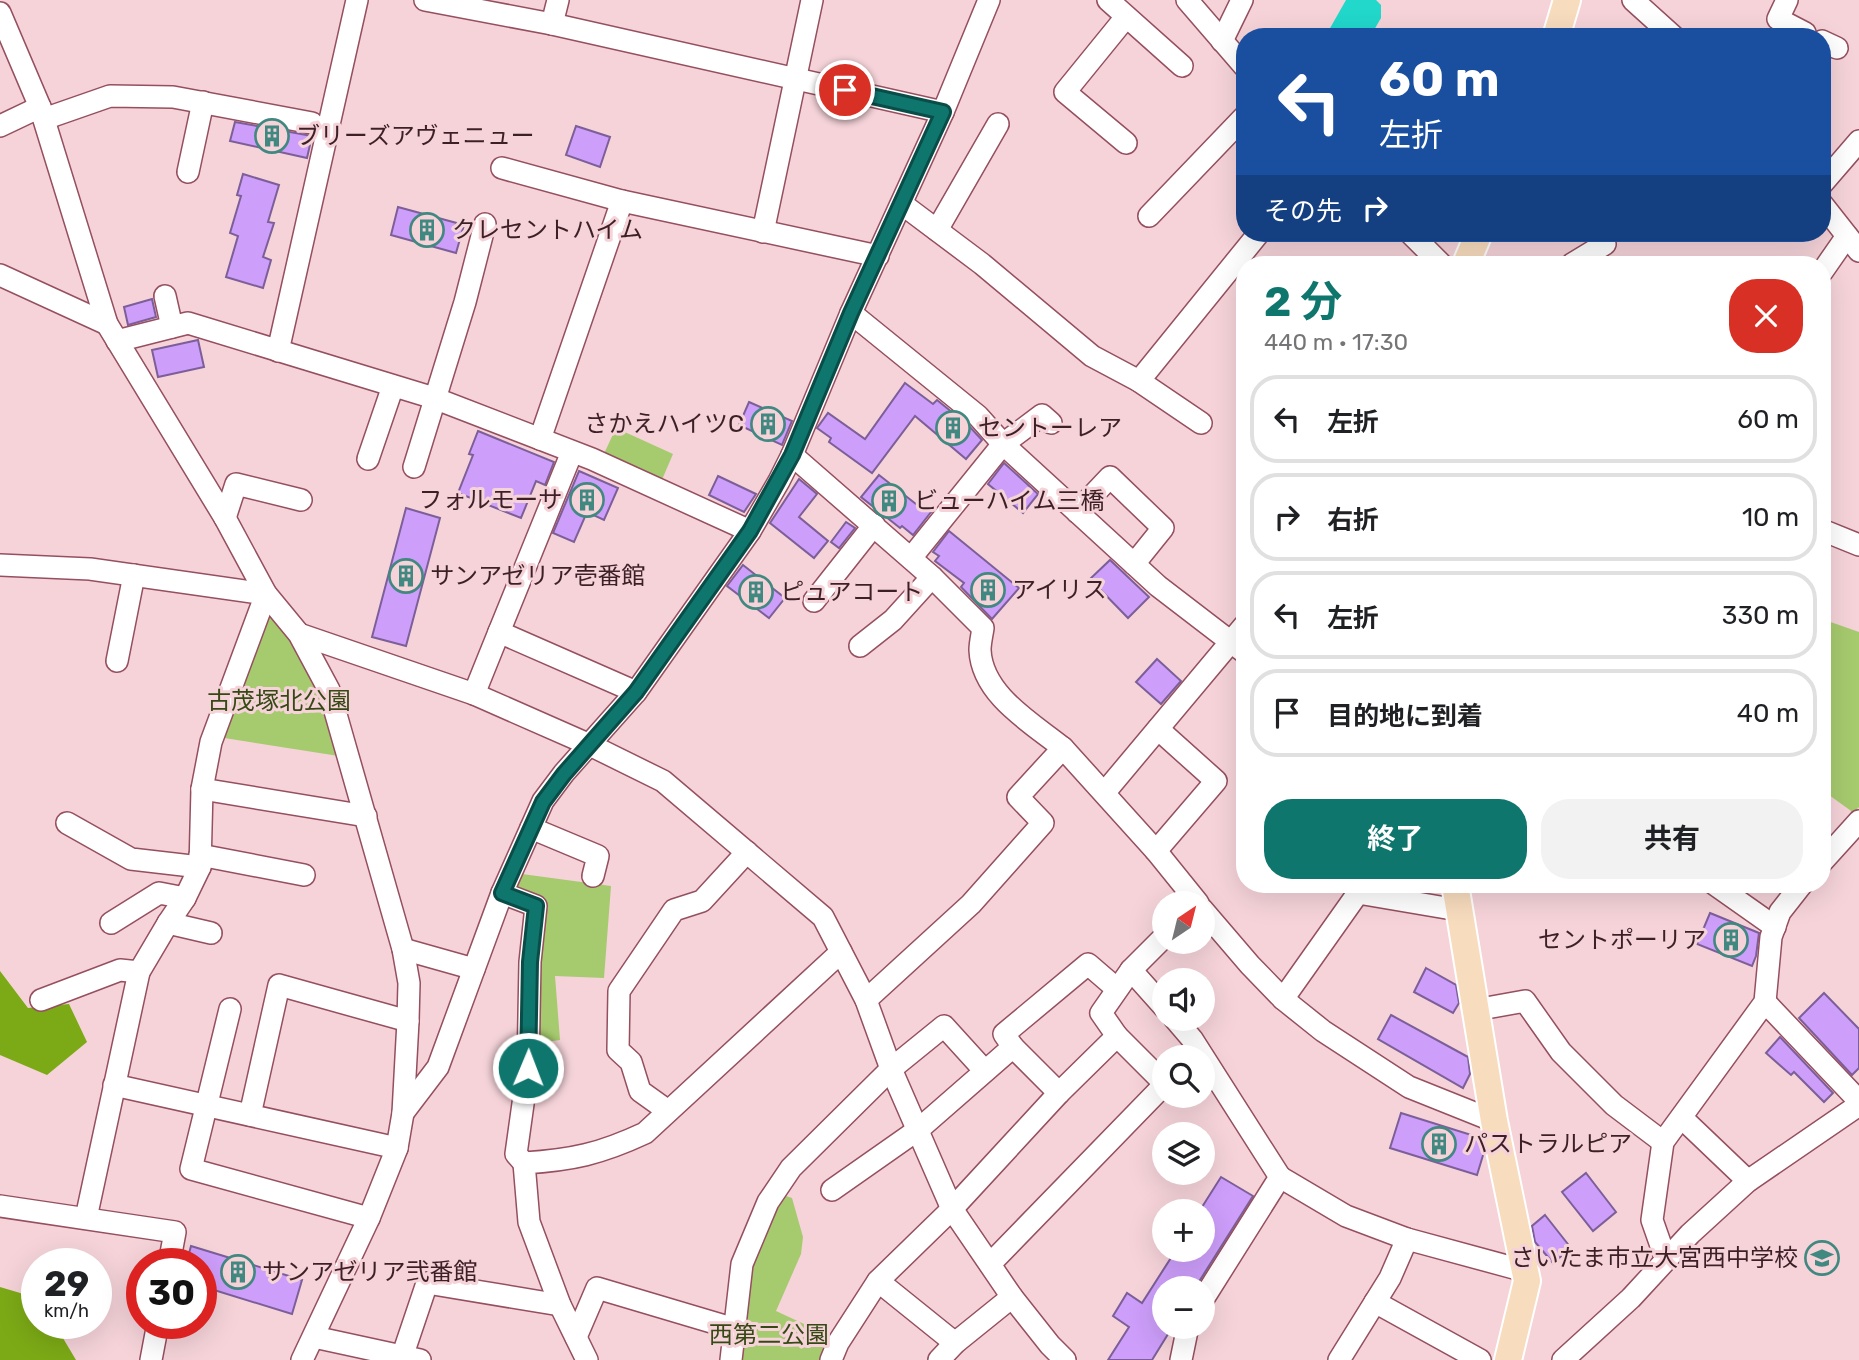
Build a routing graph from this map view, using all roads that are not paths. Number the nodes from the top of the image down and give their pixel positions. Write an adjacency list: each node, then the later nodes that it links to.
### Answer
1 (357, 0): 56 (street)
2 (425, 0): 14 (street)
3 (558, 0): 14 (street)
4 (812, 0): 21 (street)
5 (989, 0): 23 (street)
6 (1108, 0): 13 (street)
7 (1187, 0): 18 (street)
8 (1242, 0): 18 (street)
9 (1567, 0): 15 (main road)
10 (1634, 0): 16 (street)
11 (1787, 0): 17 (street)
12 (0, 13): 24 (street)
13 (1126, 17): 20 (street); 30 (street)
14 (552, 24): 21 (street)
15 (1559, 28)
16 (1664, 28)
17 (1795, 28)
18 (1222, 41): 19 (street)
19 (1236, 57)
20 (1182, 66)
21 (796, 79): 23 (street); 40 (street)
22 (203, 102): 24 (street); 25 (street); 32 (street)
23 (943, 112): 35 (street)
24 (42, 113): 28 (street); 55 (street)
25 (312, 123)
26 (998, 124): 39 (street)
27 (1236, 125): 37 (street)
28 (0, 126)
29 (1859, 141): 33 (street)
30 (1126, 143)
31 (502, 167): 34 (street)
32 (188, 172)
33 (1831, 174)
34 (622, 201): 40 (street); 62 (street)
35 (902, 204): 39 (street); 45 (street)
36 (1831, 215): 44 (street)
37 (1149, 216)
38 (485, 225): 59 (street)
39 (937, 230): 57 (street)
40 (763, 232): 45 (street)
41 (1252, 242): 46 (street)
42 (1419, 242): 47 (street)
43 (1605, 244): 48 (street)
44 (1856, 247): 50 (street)
45 (878, 256): 53 (street)
46 (1240, 256)
47 (1433, 256)
48 (1585, 256)
49 (1236, 261): 57 (street)
50 (1831, 265)
51 (0, 275): 55 (street)
52 (165, 296): 54 (street)
53 (851, 313): 63 (street); 65 (street)
54 (172, 327): 55 (street); 56 (street)
55 (112, 332): 70 (street)
56 (278, 351): 58 (street)
57 (1139, 381): 61 (street)
58 (393, 386): 59 (street); 66 (street)
59 (434, 398): 62 (street); 67 (street)
60 (1051, 423): 63 (street)
61 (1200, 423)
62 (540, 439): 64 (street)
63 (1003, 444): 69 (street); 75 (street)
64 (572, 452): 72 (street); 82 (street)
65 (792, 455): 71 (street); 72 (street)
66 (368, 459)
67 (414, 467)
68 (301, 500): 70 (street)
69 (1077, 512): 76 (street); 76 (street)
70 (225, 518): 80 (street)
71 (874, 525): 75 (street); 81 (street)
72 (750, 531): 88 (street)
73 (1831, 534): 74 (street)
74 (1859, 545)
75 (911, 558): 79 (street)
76 (1134, 564): 85 (street)
77 (0, 565): 78 (street)
78 (134, 575): 80 (street); 87 (street)
79 (932, 577): 84 (street); 92 (street)
80 (266, 594): 83 (street); 93 (street)
81 (814, 601)
82 (499, 632): 88 (street); 89 (street)
83 (299, 634): 89 (street); 95 (street)
84 (860, 646)
85 (1236, 646)
86 (1236, 650): 90 (street)
87 (117, 661)
88 (636, 692): 91 (street)
89 (474, 694): 91 (street)
90 (1158, 729): 94 (street); 99 (street)
91 (590, 745): 98 (street); 100 (street)
92 (1063, 748): 94 (street); 127 (street)
93 (202, 789): 95 (street); 102 (street)
94 (1105, 792): 99 (street)
95 (366, 816): 117 (street)
96 (1859, 821): 101 (street)
97 (67, 823): 102 (street)
98 (531, 828): 104 (street); 106 (street)
99 (1156, 851): 105 (street)
100 (747, 852): 119 (street); 143 (street)
101 (1831, 852)
102 (200, 861): 103 (street); 110 (street)
103 (304, 875)
104 (593, 876)
105 (1186, 891)
106 (502, 893): 120 (street); 151 (street)
107 (1456, 893): 111 (main road)
108 (1727, 893): 115 (street)
109 (1795, 893): 115 (street)
110 (186, 898): 112 (street); 113 (street)
111 (1458, 910): 125 (street); 130 (main road)
112 (111, 923)
113 (168, 923): 116 (street); 122 (street)
114 (1215, 925): 125 (street)
115 (1774, 927): 128 (street)
116 (211, 933)
117 (403, 949): 120 (street); 131 (street)
118 (1152, 949): 121 (street)
119 (841, 952): 127 (street); 143 (street)
120 (474, 969): 144 (street)
121 (1131, 970): 123 (street); 124 (street)
122 (139, 972): 126 (street); 138 (street)
123 (1117, 989): 133 (street); 134 (street)
124 (1152, 994)
125 (1283, 999): 147 (street)
126 (41, 1000)
127 (866, 1000): 135 (street)
128 (1765, 1002): 141 (street); 146 (street)
129 (230, 1009): 142 (street)
130 (1475, 1010): 147 (main road); 149 (street)
131 (408, 1021): 144 (street); 145 (street)
132 (1185, 1031): 152 (street)
133 (1117, 1035): 137 (street); 139 (street)
134 (1013, 1047): 136 (street); 139 (street)
135 (891, 1069): 136 (street); 148 (street); 169 (street)
136 (984, 1070): 148 (street)
137 (1152, 1071)
138 (114, 1085): 142 (street); 157 (street)
139 (1059, 1093): 156 (street)
140 (1152, 1096): 162 (street)
141 (1859, 1103): 153 (street)
142 (206, 1105): 145 (street); 158 (street)
143 (668, 1111): 151 (street)
144 (402, 1113): 150 (street)
145 (250, 1115): 150 (street)
146 (1682, 1118): 149 (street); 153 (street)
147 (1494, 1121): 163 (main road)
148 (919, 1129): 154 (street); 156 (street)
149 (1664, 1142): 161 (street)
150 (397, 1148): 158 (street)
151 (524, 1163): 168 (street)
152 (1280, 1177): 159 (street); 164 (street)
153 (1748, 1181): 161 (street)
154 (832, 1190)
155 (0, 1206): 157 (street)
156 (953, 1209): 162 (street); 165 (street)
157 (86, 1218): 160 (street)
158 (369, 1218): 170 (street)
159 (1407, 1239): 163 (street); 167 (street)
160 (172, 1248)
161 (1666, 1260): 187 (street)
162 (990, 1264): 166 (street)
163 (1525, 1271): 186 (main road)
164 (1215, 1280)
165 (877, 1282): 174 (street); 180 (street)
166 (1012, 1297): 174 (street); 182 (street)
167 (1375, 1302): 184 (street); 185 (street)
168 (561, 1305): 171 (street); 175 (street)
169 (735, 1329): 171 (street); 179 (street)
170 (314, 1337): 175 (street); 177 (street)
171 (576, 1337): 178 (street)
172 (155, 1339): 176 (street)
173 (1185, 1339): 183 (street)
174 (956, 1343): 181 (street)
175 (411, 1358)
176 (150, 1360)
177 (302, 1360)
178 (587, 1360)
179 (732, 1360)
180 (831, 1360)
181 (939, 1360)
182 (1065, 1360)
183 (1181, 1360)
184 (1339, 1360)
185 (1480, 1360)
186 (1508, 1360)
187 (1563, 1360)

